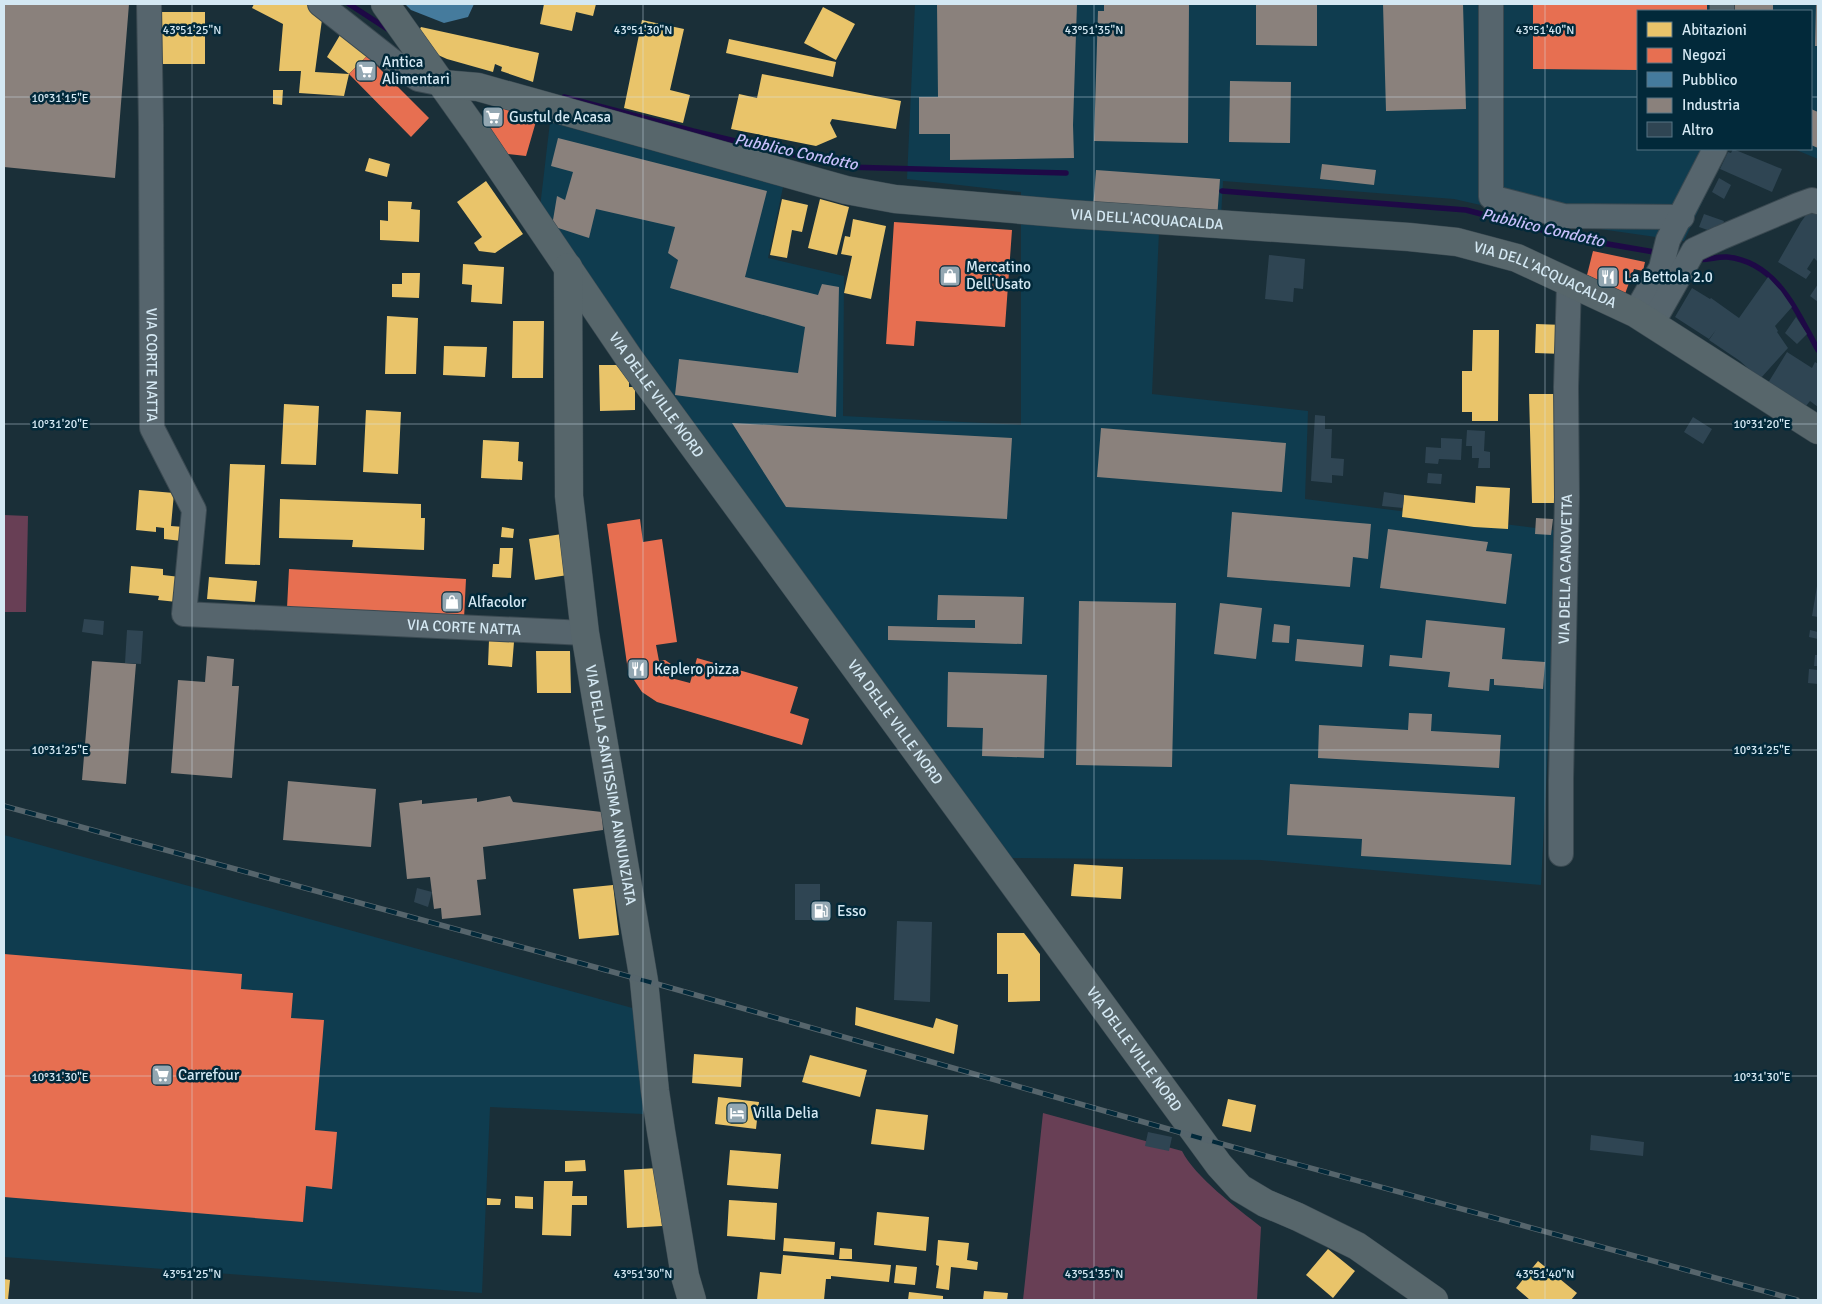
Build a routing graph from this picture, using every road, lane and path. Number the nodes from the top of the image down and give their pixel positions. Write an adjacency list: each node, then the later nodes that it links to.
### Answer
1 (149, 4): 13 (street, VIA CORTE NATTA)
2 (320, 4): 5 (street)
3 (385, 4): 5 (street, VIA DELLE VILLE NORD)
4 (1491, 4): 8 (street)
5 (437, 75): 9 (street, VIA DELLE VILLE NORD); 10 (street, VIA DELL'ACQUACALDA)
6 (1715, 150): 8 (street)
7 (1818, 202): 11 (street)
8 (1682, 217): 11 (street)
9 (568, 267): 13 (street, VIA DELLA SANTISSIMA ANNUNZIATA); 16 (street, VIA DELLE VILLE NORD)
10 (1569, 283): 11 (street, VIA DELL'ACQUACALDA); 14 (street, VIA DELLA CANOVETTA)
11 (1643, 319): 12 (street, VIA DELL'ACQUACALDA)
12 (1818, 430)
13 (585, 633): 15 (street, VIA DELLA SANTISSIMA ANNUNZIATA)
14 (1561, 854)
15 (692, 1300)
16 (1434, 1300)

